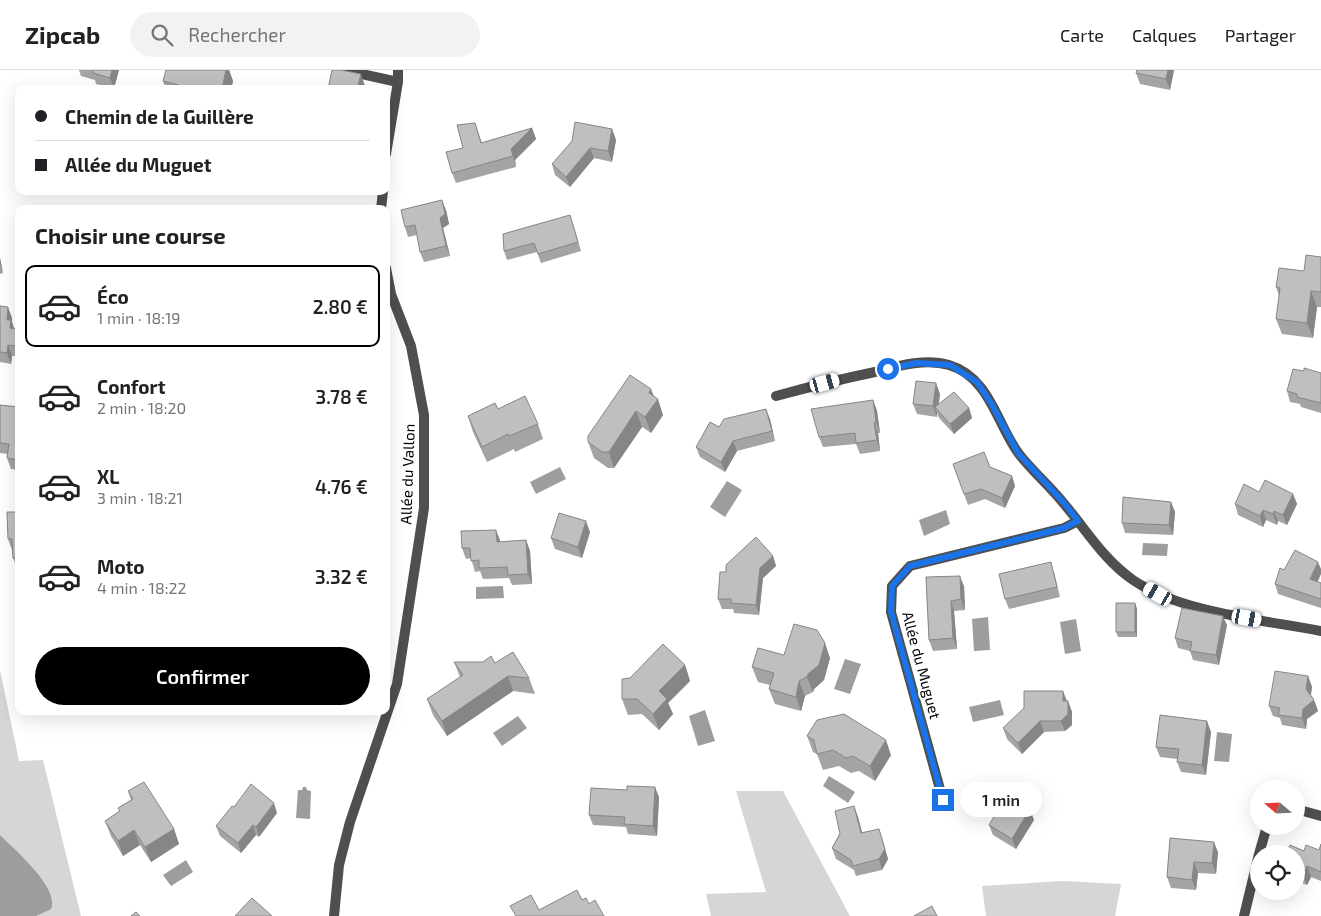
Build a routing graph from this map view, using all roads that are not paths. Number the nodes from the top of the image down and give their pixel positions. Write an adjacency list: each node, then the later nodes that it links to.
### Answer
1 (344, 70): 3 (street)
2 (398, 70): 3 (street)
3 (398, 82): 4 (street)
4 (390, 130)
5 (390, 294): 9 (street, Allée du Vallon)
6 (776, 396): 7 (street)
7 (1078, 521): 8 (street); 11 (street, Allée du Muguet)
8 (1321, 632)
9 (390, 705)
10 (386, 715): 15 (street, Allée du Vallon)
11 (943, 800)
12 (1305, 812): 13 (street)
13 (1321, 816)
14 (1250, 891): 16 (street)
15 (334, 916)
16 (1244, 916)

